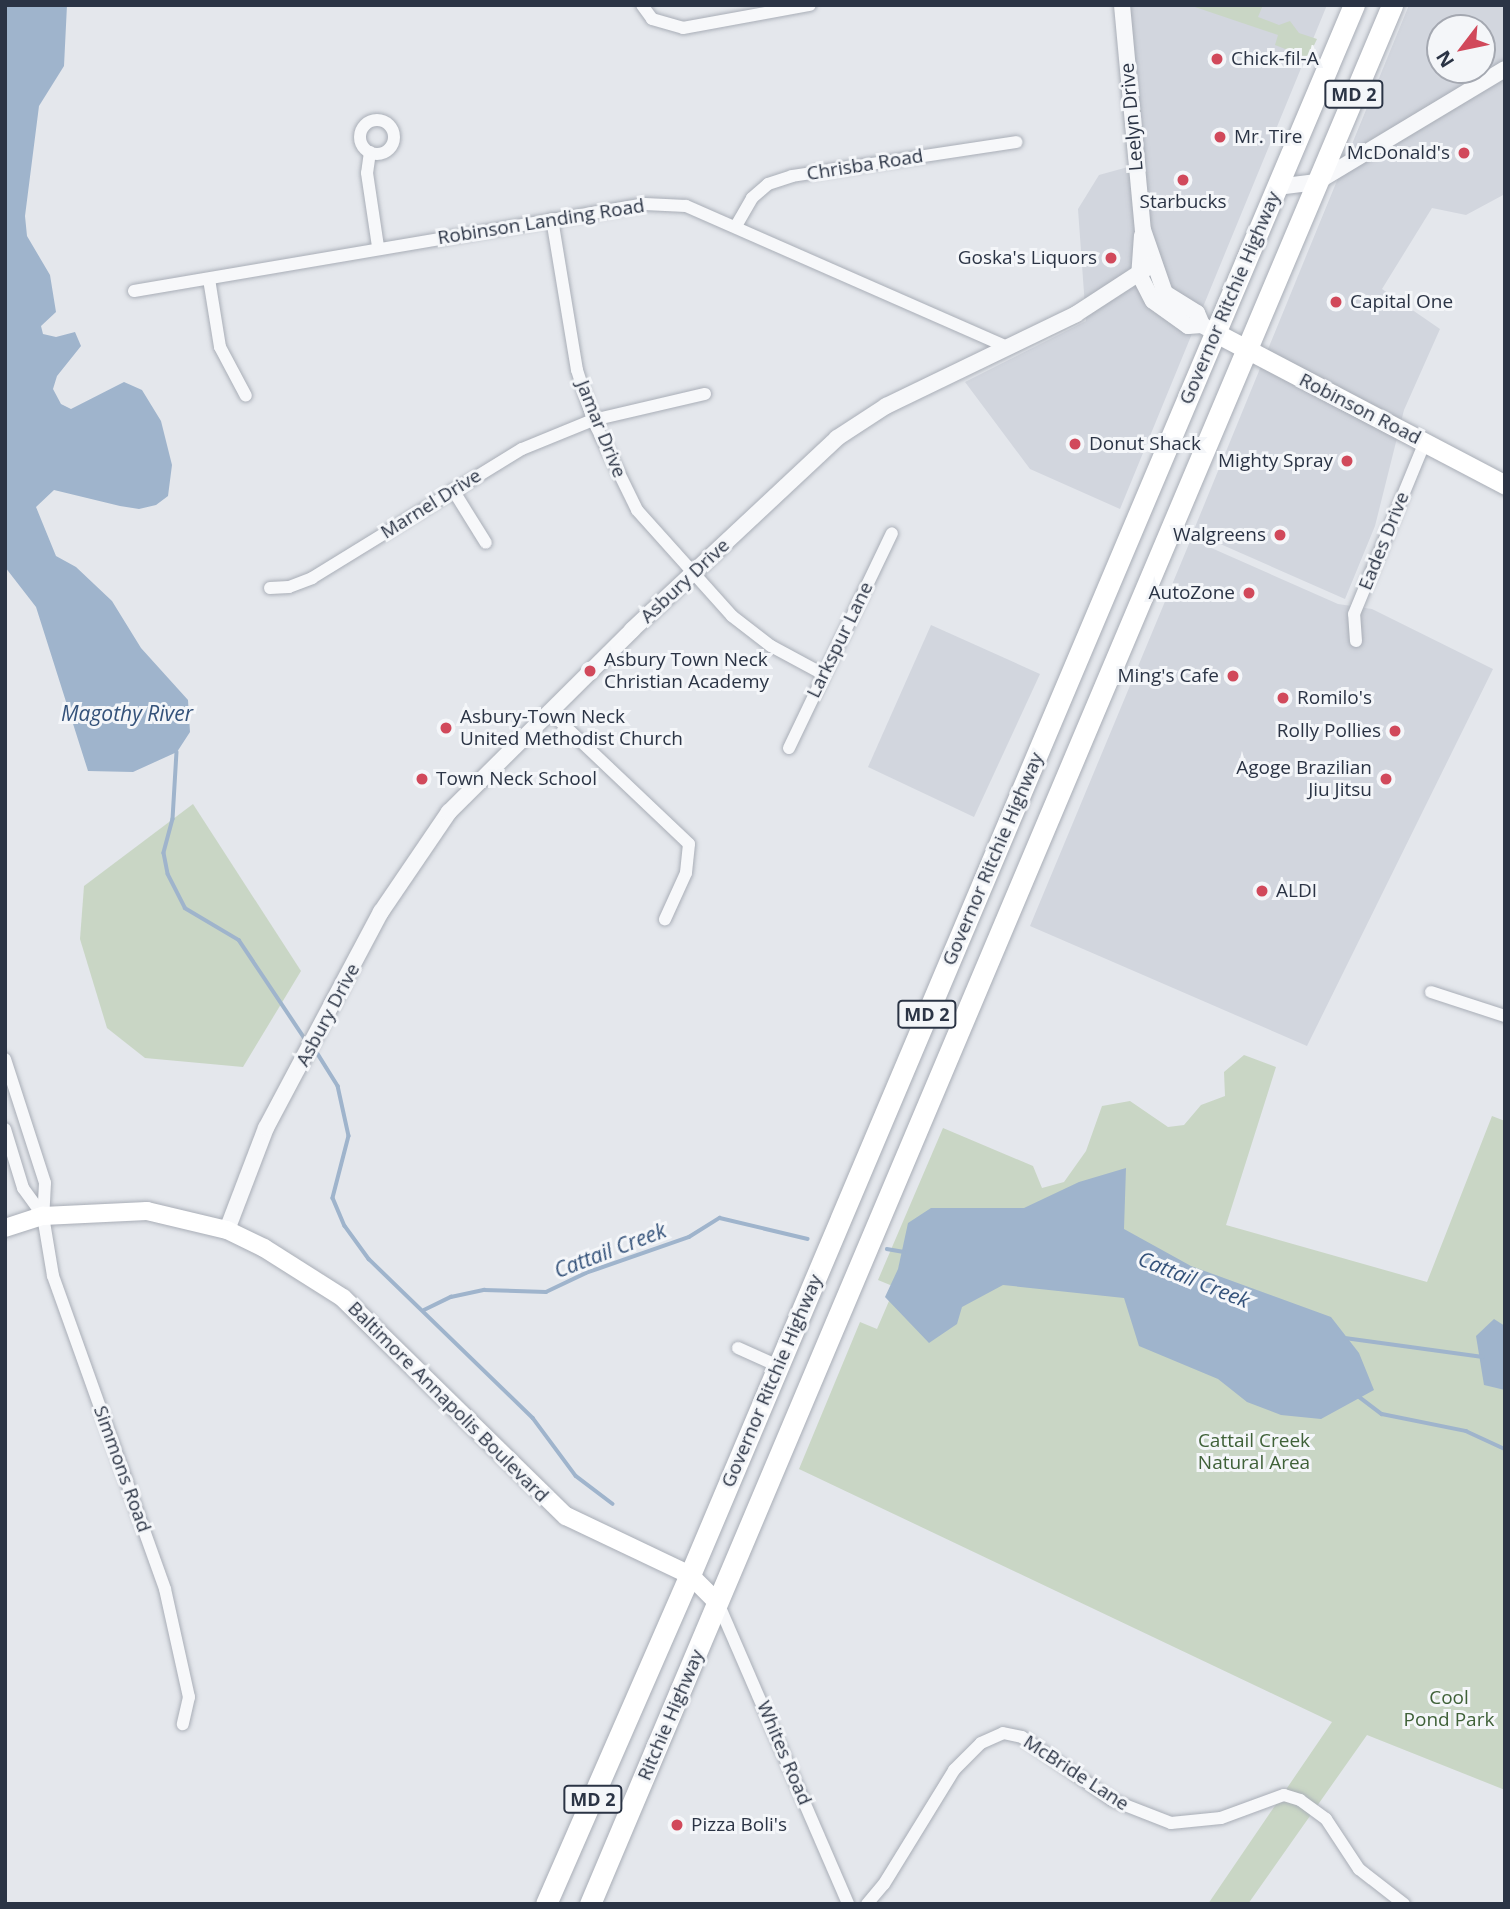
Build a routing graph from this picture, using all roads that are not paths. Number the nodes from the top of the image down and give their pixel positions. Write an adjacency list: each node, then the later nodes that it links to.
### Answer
1 (642, 5): 2 (street)
2 (810, 5)
3 (1122, 5): 13 (street, Leelyn Drive)
4 (1354, 5): 10 (highway, Governor Ritchie Highway / MD 2)
5 (1392, 5): 9 (highway, Governor Ritchie Highway / MD 2)
6 (1505, 69): 9 (street)
7 (1016, 142): 12 (street, Chrisba Road)
8 (370, 152): 14 (street)
9 (1317, 183): 10 (street); 21 (highway, Governor Ritchie Highway / MD 2)
10 (1277, 187): 19 (highway, Governor Ritchie Highway / MD 2)
11 (552, 219): 12 (street, Robinson Landing Road); 14 (street, Robinson Landing Road); 24 (street, Jamar Drive)
12 (736, 226): 20 (street, Robinson Landing Road)
13 (1143, 230): 15 (street, Leelyn Drive); 16 (street, Leelyn Drive)
14 (378, 247): 17 (street, Robinson Landing Road)
15 (1153, 264): 16 (street, Asbury Drive); 19 (street, Leelyn Drive)
16 (1139, 274): 19 (street); 20 (street, Asbury Drive)
17 (209, 279): 18 (street, Robinson Landing Road); 23 (street)
18 (134, 291)
19 (1209, 329): 21 (main road, Robinson Road); 45 (highway, Governor Ritchie Highway / MD 2)
20 (1007, 347): 30 (street, Asbury Drive)
21 (1247, 350): 25 (main road, Robinson Road); 47 (highway, Governor Ritchie Highway / MD 2)
22 (705, 394): 24 (street, Marnel Drive)
23 (246, 396)
24 (593, 420): 27 (street, Marnel Drive); 30 (street, Jamar Drive)
25 (1424, 442): 26 (main road, Robinson Road); 32 (street, Eades Drive)
26 (1505, 485)
27 (453, 490): 29 (street); 31 (street, Marnel Drive)
28 (892, 533): 33 (street, Larkspur Lane)
29 (486, 543)
30 (693, 575): 33 (street, Jamar Drive); 34 (street, Asbury Drive)
31 (270, 588)
32 (1356, 641)
33 (823, 674): 35 (street, Larkspur Lane)
34 (549, 711): 36 (street); 43 (street, Asbury Drive)
35 (789, 748)
36 (665, 919)
37 (1431, 992): 38 (street)
38 (1505, 1016)
39 (5, 1059): 41 (street)
40 (5, 1129): 41 (street)
41 (43, 1216): 42 (main road, Baltimore Annapolis Boulevard); 43 (main road, Baltimore Annapolis Boulevard); 48 (street, Simmons Road)
42 (5, 1228)
43 (227, 1230): 46 (main road, Baltimore Annapolis Boulevard)
44 (738, 1348): 45 (street)
45 (778, 1366): 46 (highway, Governor Ritchie Highway / MD 2)
46 (690, 1575): 47 (main road, Baltimore Annapolis Boulevard); 49 (highway, Governor Ritchie Highway / MD 2)
47 (718, 1603): 50 (highway, Ritchie Highway / MD 2); 51 (street, Whites Road)
48 (183, 1724)
49 (546, 1904)
50 (590, 1904)
51 (848, 1904)
52 (867, 1904): 53 (street, McBride Lane)
53 (1404, 1904)

